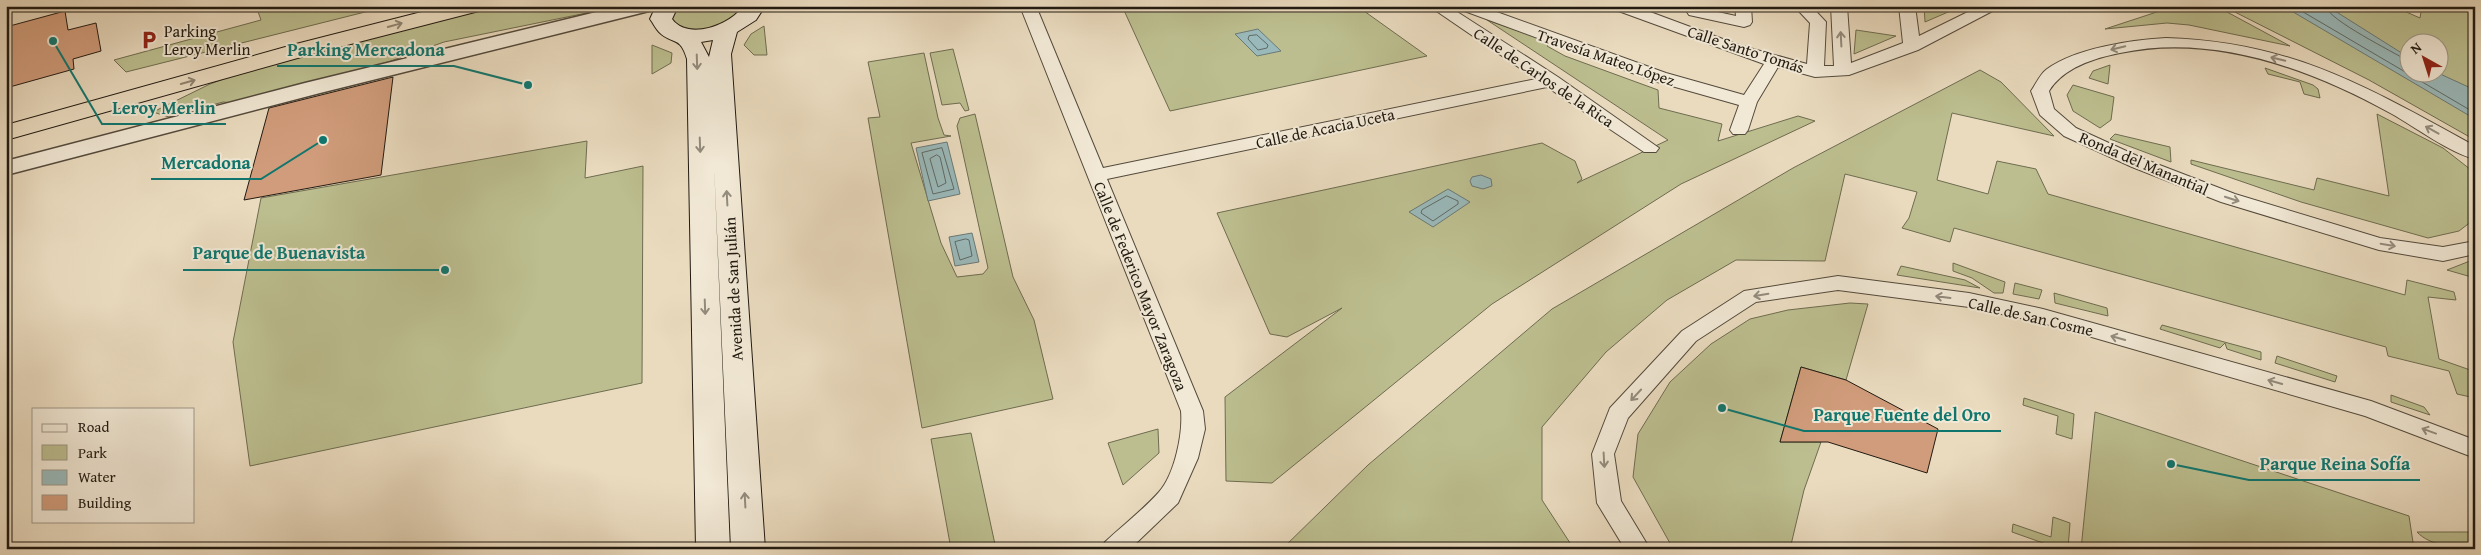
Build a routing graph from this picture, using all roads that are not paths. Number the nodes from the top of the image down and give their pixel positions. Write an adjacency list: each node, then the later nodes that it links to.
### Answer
1 (406, 6): 24 (highway)
2 (471, 6): 22 (highway, one-way to 2)
3 (754, 6): 16 (main road)
4 (1028, 6): 31 (street, Calle de Federico Mayor Zaragoza)
5 (1437, 6): 21 (street, Calle de Carlos de la Rica)
6 (1620, 6): 15 (street, Calle Santo Tomás)
7 (1743, 6): 13 (street)
8 (1802, 6): 20 (street)
9 (1839, 6): 19 (street, one-way to 9)
10 (1907, 6): 17 (street)
11 (1990, 7): 17 (street, Calle Santo Tomás)
12 (1476, 8): 23 (street, Travesía Mateo López)
13 (1696, 9): 15 (street)
14 (664, 16): 16 (main road); 30 (street); 34 (main road, Avenida de San Julián, one-way to 34)
15 (1681, 28): 18 (street, Calle Santo Tomás)
16 (727, 29): 35 (main road, Avenida de San Julián, one-way to 16)
17 (1912, 47): 19 (street, Calle Santo Tomás)
18 (1774, 61): 20 (street, Calle Santo Tomás); 23 (street)
19 (1843, 71): 20 (street, Calle Santo Tomás)
20 (1816, 72)
21 (1552, 82): 28 (street, Calle de Carlos de la Rica); 31 (street, Calle de Acacia Uceta)
22 (123, 100): 26 (highway); 27 (highway)
23 (1748, 102): 25 (street)
24 (6, 117)
25 (1739, 130)
26 (6, 133)
27 (6, 137)
28 (1650, 148)
29 (2475, 154): 32 (street, Ronda del Manantial, one-way to 32)
30 (6, 168)
31 (1097, 175): 36 (street, Calle de Federico Mayor Zaragoza)
32 (2475, 247)
33 (2475, 449): 37 (street, Calle de San Cosme, one-way to 37)
34 (713, 549)
35 (748, 549)
36 (1114, 549)
37 (1638, 549)

